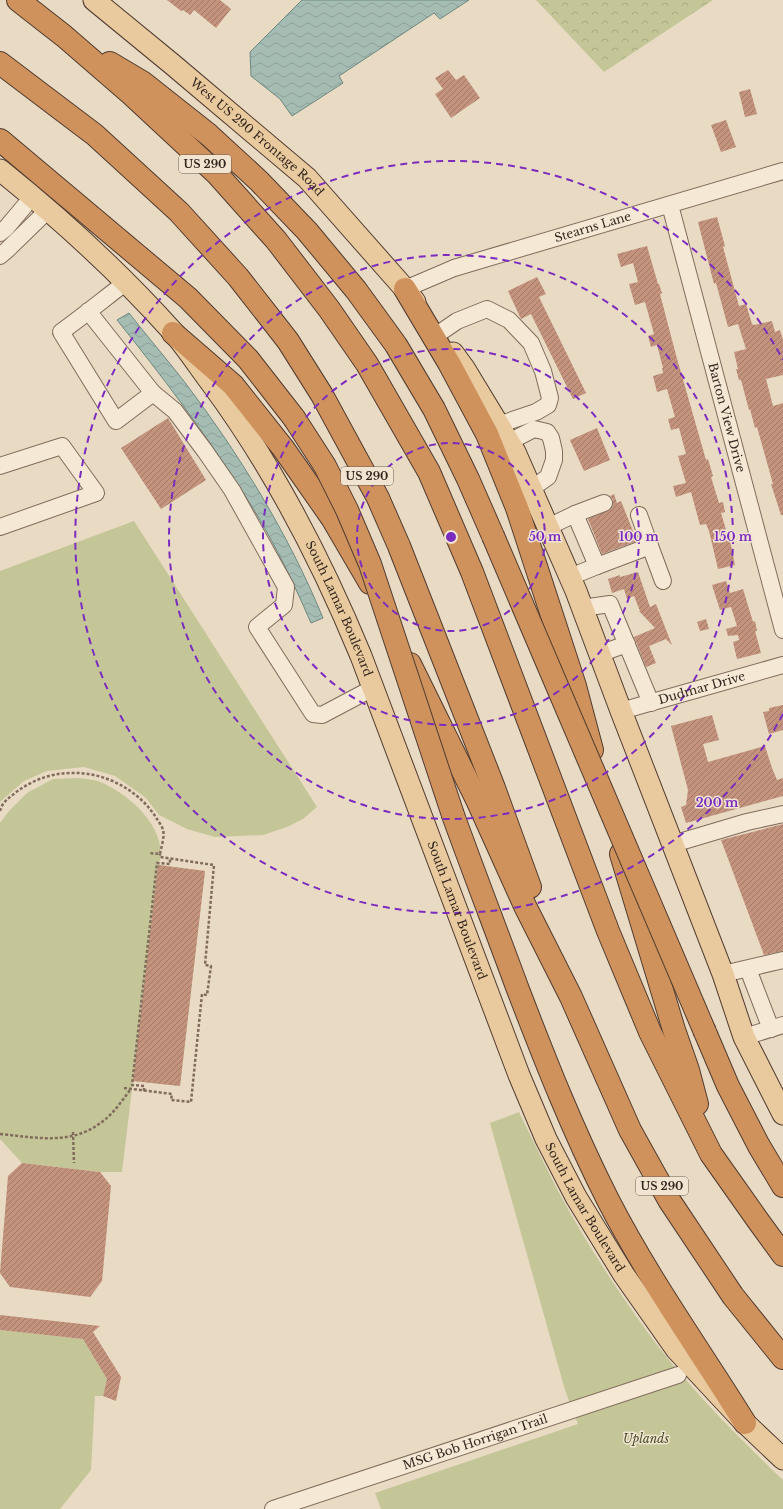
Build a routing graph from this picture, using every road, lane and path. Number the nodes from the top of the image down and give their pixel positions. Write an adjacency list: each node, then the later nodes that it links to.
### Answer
1 (18, 0): 3 (highway, US 290)
2 (94, 0): 14 (main road, West US 290 Frontage Road)
3 (64, 36): 58 (highway, US 290); 60 (highway, bridge)
4 (0, 63): 48 (highway, US 290)
5 (0, 140): 64 (highway, bridge)
6 (0, 170): 8 (main road)
7 (783, 171): 9 (street, Stearns Lane)
8 (33, 196): 10 (main road); 11 (street)
9 (670, 204): 14 (street, Stearns Lane); 32 (street, Barton View Drive)
10 (48, 210): 12 (street); 13 (main road)
11 (0, 233)
12 (0, 256)
13 (125, 283): 15 (street); 16 (main road)
14 (405, 289): 17 (main road); 58 (highway)
15 (88, 311): 18 (street); 18 (street)
16 (173, 333): 36 (main road, South Lamar Boulevard); 48 (highway)
17 (438, 334): 19 (main road); 19 (street)
18 (153, 392): 36 (street)
19 (504, 433): 21 (main road); 21 (street)
20 (0, 466): 25 (street)
21 (531, 489): 26 (main road)
22 (604, 503): 23 (street)
23 (575, 514): 26 (street); 28 (street)
24 (639, 515): 27 (street)
25 (0, 526)
26 (548, 527): 29 (main road)
27 (650, 546): 28 (street); 30 (street)
28 (597, 566): 29 (street)
29 (570, 578): 31 (main road)
30 (663, 581)
31 (582, 608): 33 (street); 34 (main road)
32 (783, 630)
33 (627, 644): 34 (street); 37 (street)
34 (600, 654): 38 (main road)
35 (783, 665): 37 (street, Dudmar Drive)
36 (373, 688): 64 (main road, South Lamar Boulevard)
37 (651, 703): 38 (street, Dudmar Drive)
38 (621, 711): 41 (main road)
39 (0, 811): 43 (path)
40 (783, 814): 41 (street)
41 (673, 844): 47 (main road)
42 (149, 853): 43 (path)
43 (160, 854): 44 (path)
44 (170, 858): 53 (path); 53 (path)
45 (783, 960): 46 (street)
46 (748, 969): 47 (street); 49 (street)
47 (723, 974): 50 (main road)
48 (571, 997): 62 (highway, US 290)
49 (777, 1027): 50 (street)
50 (744, 1037): 54 (main road)
51 (124, 1088): 52 (path)
52 (130, 1089): 53 (path); 57 (path)
53 (144, 1091)
54 (783, 1114)
55 (73, 1132): 57 (path)
56 (0, 1134): 57 (path)
57 (74, 1136): 59 (path)
58 (711, 1154): 61 (highway, US 290)
59 (74, 1163)
60 (783, 1186)
61 (783, 1254)
62 (783, 1358)
63 (678, 1376): 66 (street, MSG Bob Horrigan Trail)
64 (745, 1423): 65 (main road, South Lamar Boulevard)
65 (783, 1459)
66 (273, 1509)

